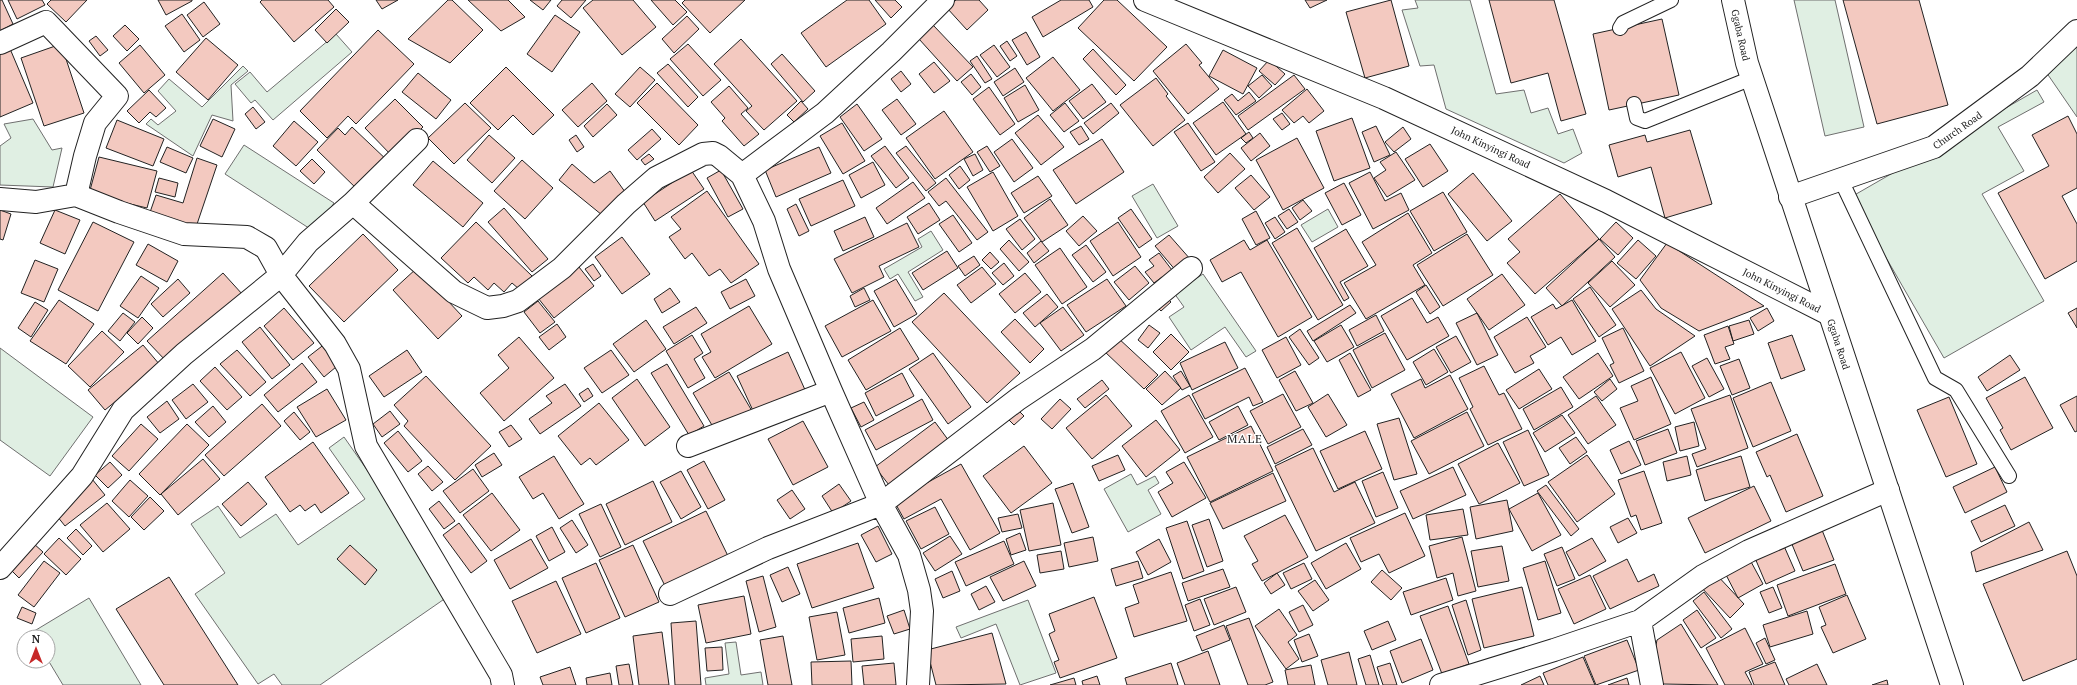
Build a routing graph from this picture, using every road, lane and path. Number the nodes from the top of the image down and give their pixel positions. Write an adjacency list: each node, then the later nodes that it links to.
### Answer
1 (943, 0): 11 (street)
2 (1145, 0): 19 (street, John Kinyingi Road)
3 (1671, 0): 5 (lane)
4 (1733, 0): 8 (street, Ggaba Road)
5 (1620, 28)
6 (2077, 31): 12 (street, Church Road)
7 (0, 44): 13 (street)
8 (1752, 78): 9 (lane); 14 (street, Ggaba Road)
9 (1634, 104)
10 (417, 140): 16 (street)
11 (742, 175): 16 (street); 20 (street)
12 (1841, 180): 14 (street, Church Road); 22 (lane)
13 (76, 195): 15 (street); 18 (street)
14 (1790, 197): 19 (street, Ggaba Road)
15 (0, 199)
16 (353, 203): 18 (street)
17 (1191, 268): 24 (street)
18 (281, 275): 25 (street); 28 (street)
19 (1829, 314): 23 (street, Ggaba Road)
20 (831, 391): 21 (street); 24 (street)
21 (688, 446)
22 (2009, 476)
23 (1888, 490): 27 (street); 32 (street, Ggaba Road)
24 (881, 504): 26 (street); 29 (street)
25 (0, 568)
26 (670, 594)
27 (1640, 621): 30 (street); 31 (street)
28 (503, 685)
29 (918, 685)
30 (1441, 685)
31 (1652, 685)
32 (1952, 685)

